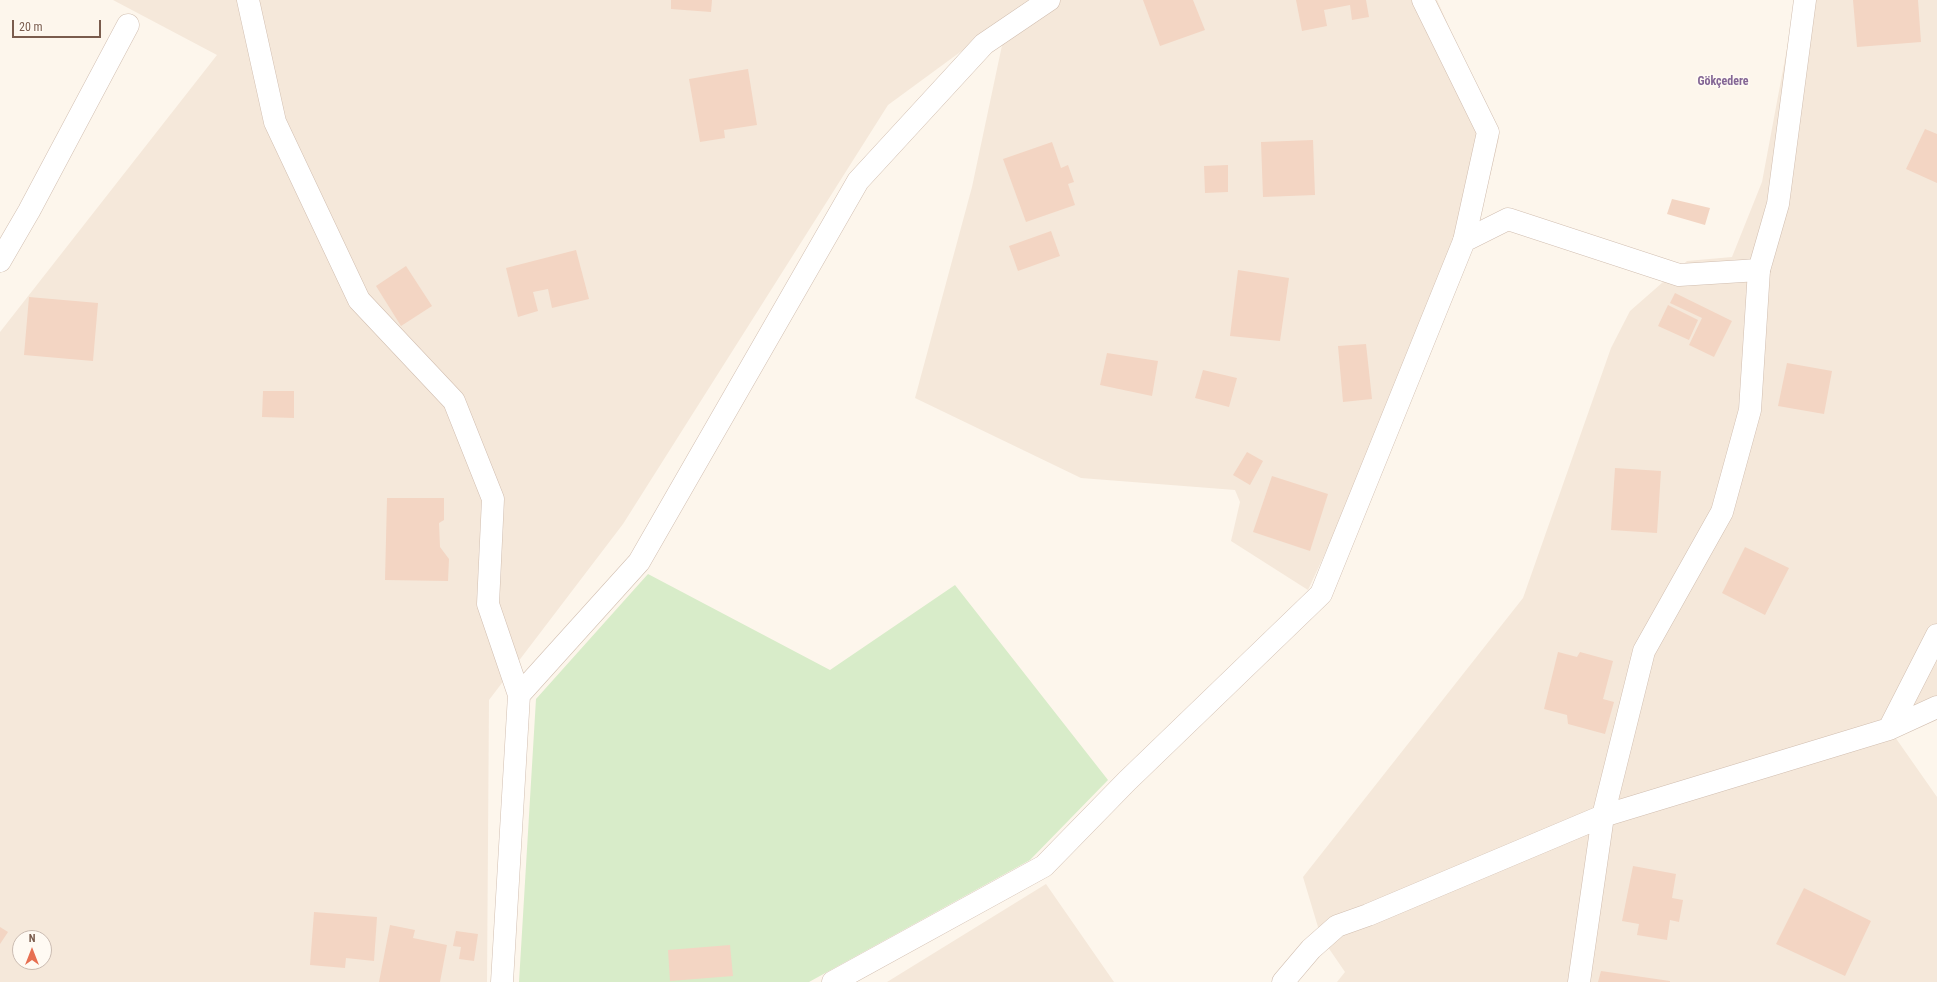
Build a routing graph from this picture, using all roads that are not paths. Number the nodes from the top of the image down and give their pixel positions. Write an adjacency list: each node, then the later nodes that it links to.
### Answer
1 (248, 0): 10 (street)
2 (1049, 0): 10 (street)
3 (1423, 0): 6 (street)
4 (1805, 0): 8 (street)
5 (128, 25): 7 (street)
6 (1464, 242): 8 (street); 15 (street)
7 (0, 261)
8 (1759, 270): 13 (street)
9 (1937, 635): 12 (street)
10 (519, 695): 14 (street)
11 (1937, 707): 12 (street)
12 (1889, 729): 13 (street)
13 (1603, 816): 16 (street); 17 (street)
14 (502, 982)
15 (833, 982)
16 (1283, 982)
17 (1579, 982)

